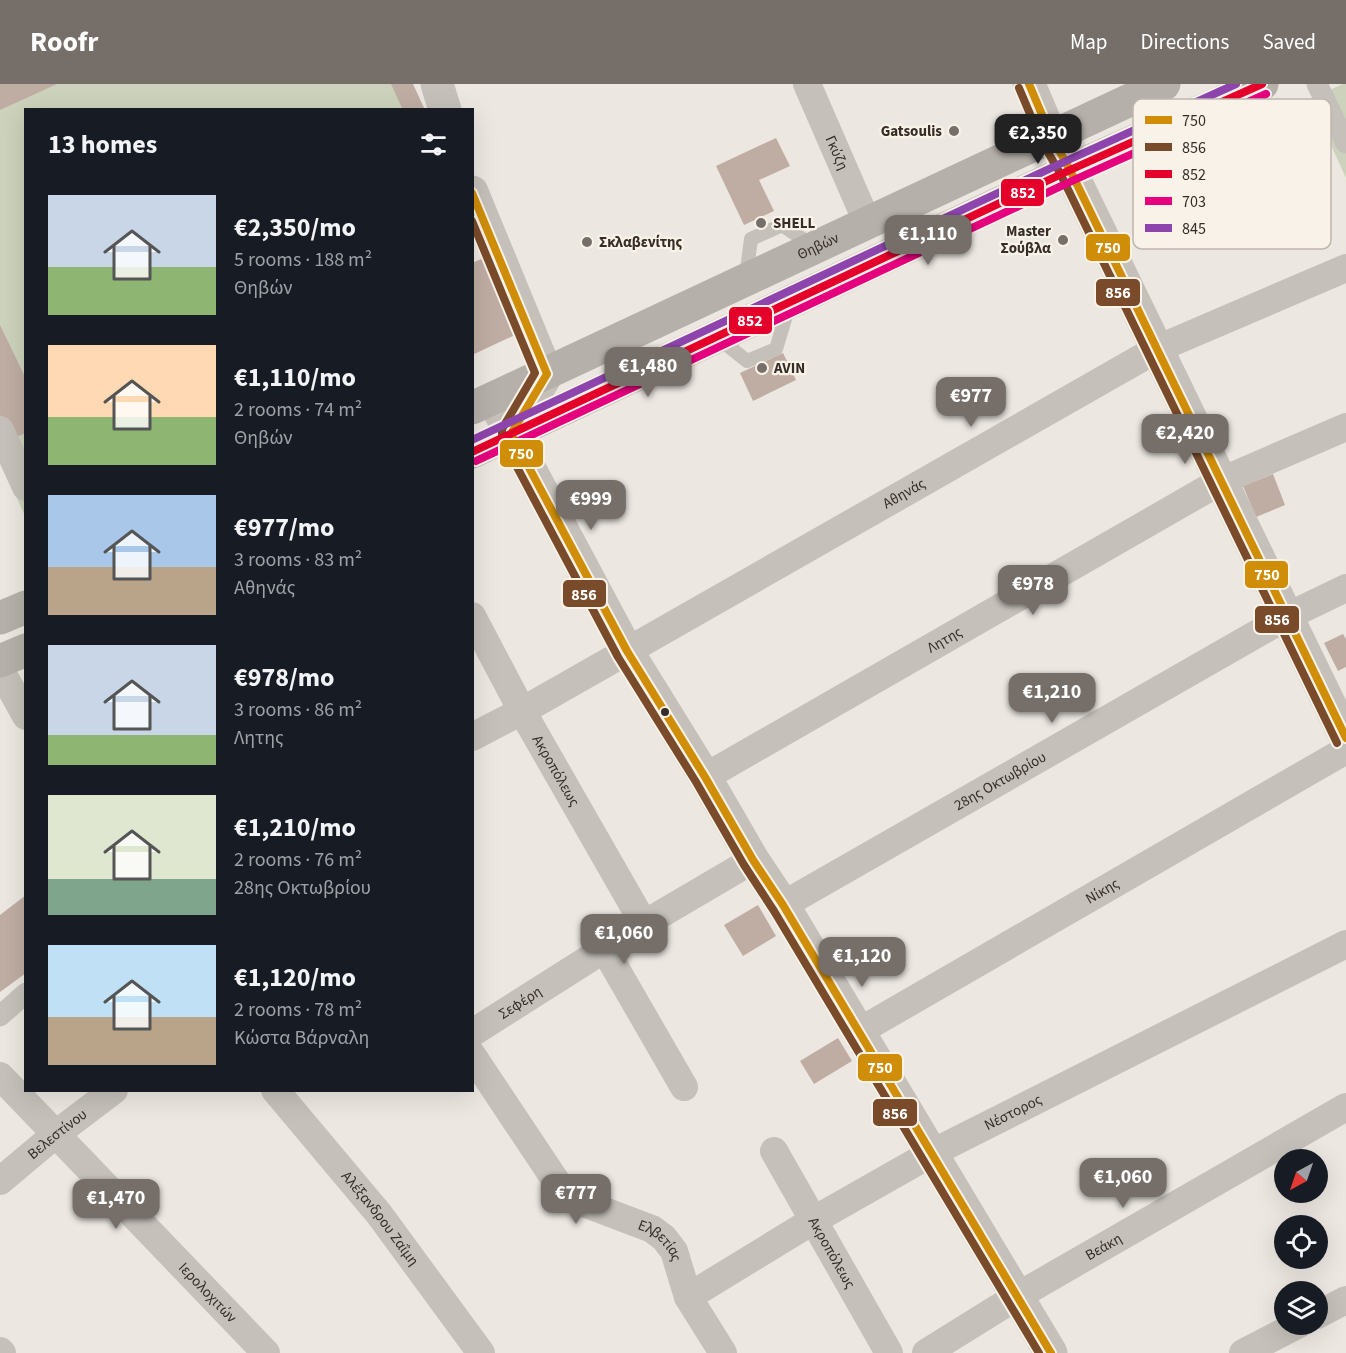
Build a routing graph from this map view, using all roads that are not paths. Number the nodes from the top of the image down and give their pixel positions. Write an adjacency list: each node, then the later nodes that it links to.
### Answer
1 (437, 84): 9 (street)
2 (807, 84): 16 (street, Γκύζη)
3 (1029, 84): 11 (street)
4 (1164, 84): 11 (main road, Θηβών)
5 (1262, 84): 7 (main road)
6 (1317, 84): 8 (street)
7 (1229, 99)
8 (1324, 99)
9 (444, 108)
10 (1331, 112): 13 (street)
11 (1051, 136): 14 (street); 16 (main road, Θηβών)
12 (1133, 142): 14 (main road)
13 (1346, 143)
14 (1070, 170): 18 (street); 23 (main road)
15 (474, 197): 19 (street)
16 (867, 222): 19 (main road, Θηβών)
17 (1346, 268): 18 (street, Αθηνάς)
18 (1157, 349): 25 (street); 33 (street, Αθηνάς)
19 (547, 374): 20 (main road, Θηβών); 23 (street)
20 (483, 404): 23 (street)
21 (1346, 427): 25 (street, Λητης)
22 (0, 430): 26 (street)
23 (511, 435): 24 (main road); 33 (street)
24 (474, 451)
25 (1221, 481): 29 (street); 41 (street, Λητης)
26 (24, 483)
27 (1346, 588): 29 (street, 28ης Οκτωβρίου)
28 (24, 608): 30 (main road)
29 (1288, 616): 39 (street); 43 (street, 28ης Οκτωβρίου)
30 (0, 618)
31 (474, 620): 36 (street, Ακροπόλεως)
32 (24, 651): 34 (main road)
33 (627, 651): 36 (street, Αθηνάς); 41 (street)
34 (0, 661)
35 (0, 669): 37 (street)
36 (522, 711): 38 (street, Αθηνάς); 44 (street, Ακροπόλεως)
37 (24, 712)
38 (474, 736)
39 (1346, 738)
40 (1346, 750): 50 (street, Νίκης)
41 (705, 777): 42 (street)
42 (753, 860): 43 (street); 44 (street, Σεφέρη)
43 (783, 905): 50 (street)
44 (644, 924): 46 (street, Σεφέρη)
45 (1346, 944): 59 (street, Νέστορος)
46 (605, 950): 49 (street, Σεφέρη); 53 (street)
47 (24, 995): 48 (street)
48 (0, 1016)
49 (474, 1032)
50 (858, 1032): 59 (street)
51 (474, 1058): 62 (street, Ελβετίας)
52 (0, 1076): 57 (street, Ιερολοχιτών)
53 (684, 1087)
54 (111, 1092): 57 (street, Βελεστίνου)
55 (277, 1092): 68 (street, Αλέξανδρου Ζαΐμη)
56 (1346, 1107): 63 (street, Βεάκη)
57 (56, 1134): 60 (street, Βελεστίνου); 67 (street, Ιερολοχιτών)
58 (774, 1151): 61 (street, Ακροπόλεως)
59 (932, 1153): 61 (street, Νέστορος); 63 (street)
60 (0, 1181)
61 (814, 1220): 62 (street, Νέστορος); 70 (street, Ακροπόλεως)
62 (688, 1297): 69 (street, Ελβετίας)
63 (1016, 1297): 71 (street, Βεάκη); 72 (street)
64 (1346, 1300): 65 (street)
65 (1328, 1309)
66 (1278, 1335): 73 (street)
67 (266, 1353)
68 (480, 1353)
69 (723, 1353)
70 (889, 1353)
71 (926, 1353)
72 (1051, 1353)
73 (1243, 1353)

